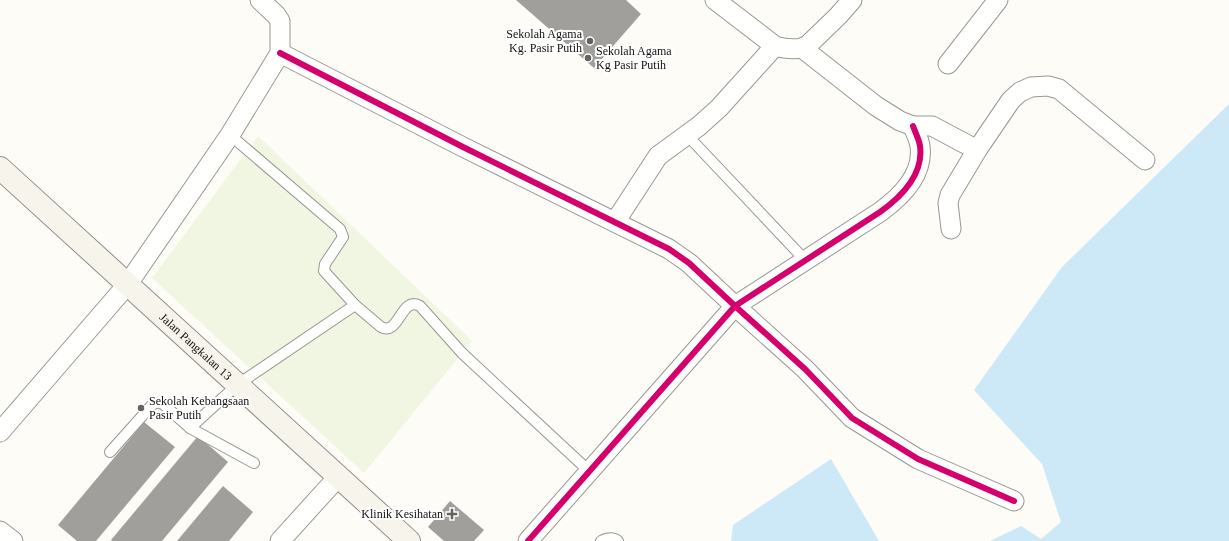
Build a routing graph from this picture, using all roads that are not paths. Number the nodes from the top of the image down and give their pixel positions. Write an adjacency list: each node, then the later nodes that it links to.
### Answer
1 (260, 0): 7 (street)
2 (715, 0): 5 (street)
3 (852, 0): 6 (street)
4 (998, 0): 8 (street)
5 (775, 46): 6 (street); 11 (street)
6 (802, 48): 9 (street)
7 (280, 53): 10 (street); 15 (street)
8 (948, 64)
9 (913, 126): 12 (street); 17 (street)
10 (230, 135): 18 (street); 19 (lane)
11 (687, 135): 15 (street); 17 (lane)
12 (977, 150): 13 (street); 16 (street)
13 (1145, 160)
14 (0, 168): 18 (street, Jalan Pangkalan 13)
15 (615, 222): 20 (street)
16 (951, 229)
17 (805, 260): 20 (street)
18 (127, 285): 21 (street, Jalan Pangkalan 13); 23 (street)
19 (355, 304): 21 (lane); 26 (lane)
20 (734, 306): 26 (street); 28 (street)
21 (237, 385): 22 (lane); 27 (street, Jalan Pangkalan 13)
22 (190, 428): 24 (lane); 25 (lane)
23 (0, 432)
24 (110, 452)
25 (254, 464)
26 (589, 471): 30 (street)
27 (338, 477): 32 (street); 33 (street, Jalan Pangkalan 13)
28 (1014, 501)
29 (0, 531): 31 (street)
30 (535, 538)
31 (13, 541)
32 (280, 541)
33 (409, 541)
34 (601, 541): 35 (lane)
35 (618, 541)

